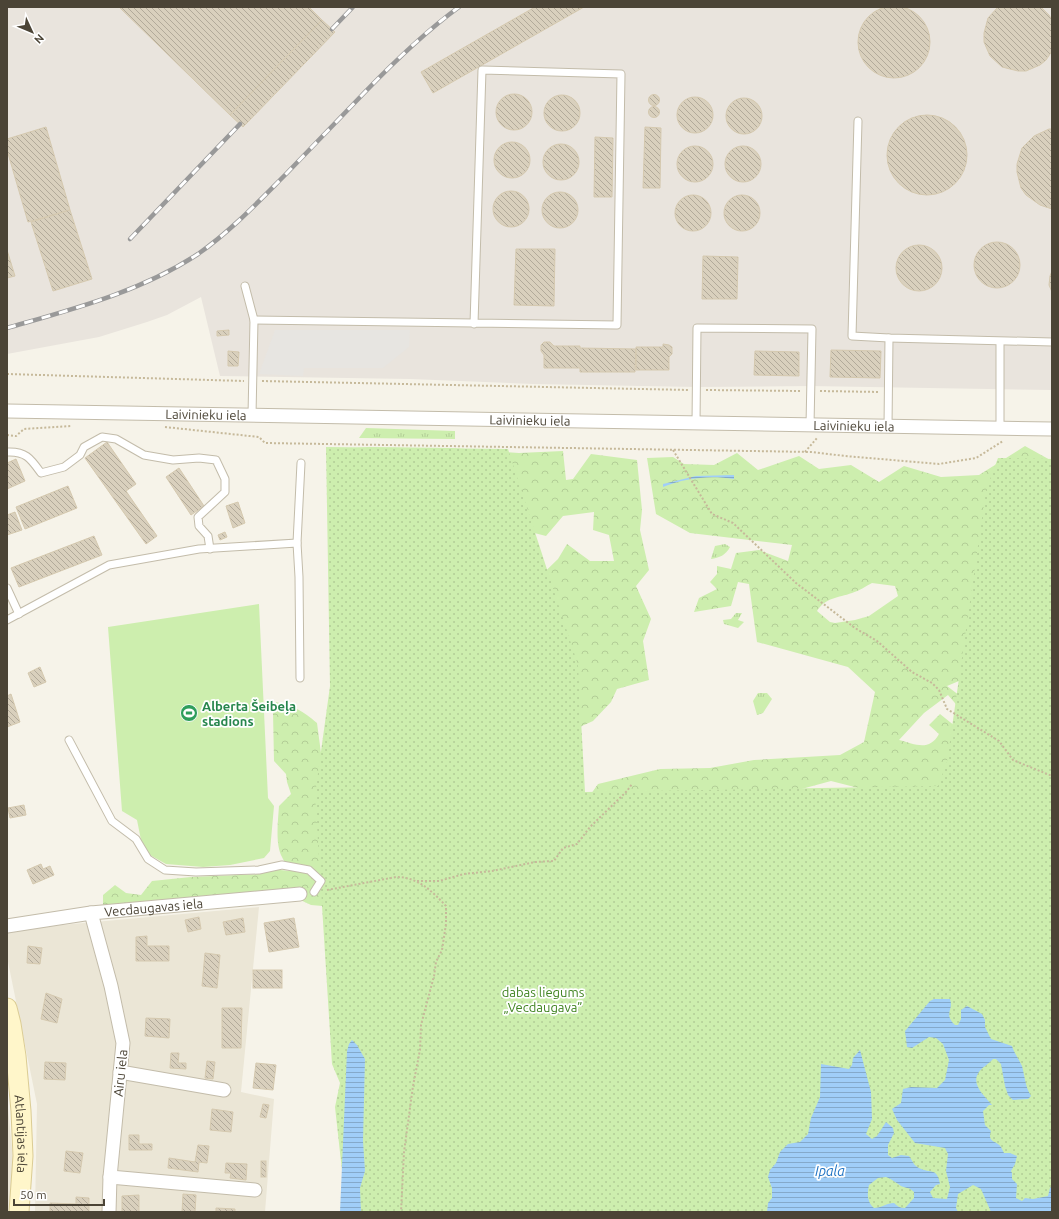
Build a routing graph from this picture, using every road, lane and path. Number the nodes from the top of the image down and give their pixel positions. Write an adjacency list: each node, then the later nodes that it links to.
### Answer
1 (858, 121): 5 (lane)
2 (245, 286): 3 (lane)
3 (254, 320): 4 (lane); 9 (lane)
4 (474, 324): 4 (lane)
5 (889, 338): 6 (lane); 12 (lane)
6 (1000, 342): 7 (lane); 20 (lane)
7 (1052, 342)
8 (7, 374): 9 (path)
9 (252, 381): 10 (path); 14 (lane)
10 (696, 390): 11 (path); 11 (lane); 15 (lane)
11 (810, 391): 12 (path); 17 (lane)
12 (888, 392): 18 (lane)
13 (7, 411): 14 (street, Laivinieku iela)
14 (252, 416): 15 (street, Laivinieku iela)
15 (696, 423): 17 (street, Laivinieku iela)
16 (76, 425): 22 (path)
17 (810, 425): 18 (street, Laivinieku iela)
18 (888, 426): 20 (street, Laivinieku iela)
19 (159, 427): 24 (path)
20 (1000, 428): 21 (street, Laivinieku iela)
21 (1052, 429)
22 (7, 435)
23 (1006, 440): 24 (path)
24 (673, 450): 34 (path)
25 (7, 452): 28 (lane)
26 (301, 463): 27 (lane)
27 (297, 543): 28 (lane); 32 (lane)
28 (210, 549): 30 (lane)
29 (7, 588): 30 (lane)
30 (18, 614): 31 (lane)
31 (7, 620)
32 (300, 678)
33 (69, 740): 37 (lane)
34 (1052, 776)
35 (632, 784): 36 (path)
36 (416, 882): 37 (path); 49 (path)
37 (314, 892)
38 (300, 894): 39 (street, Vecdaugavas iela)
39 (91, 913): 40 (street, Vecdaugavas iela); 43 (street, Airu iela)
40 (7, 926)
41 (7, 1008): 42 (main road, Atlantijas iela)
42 (12, 1056): 47 (main road, Atlantijas iela)
43 (120, 1072): 44 (street); 45 (street, Airu iela)
44 (224, 1090)
45 (110, 1177): 46 (street); 48 (street, Airu iela)
46 (255, 1190)
47 (19, 1212)
48 (108, 1212)
49 (401, 1212)

